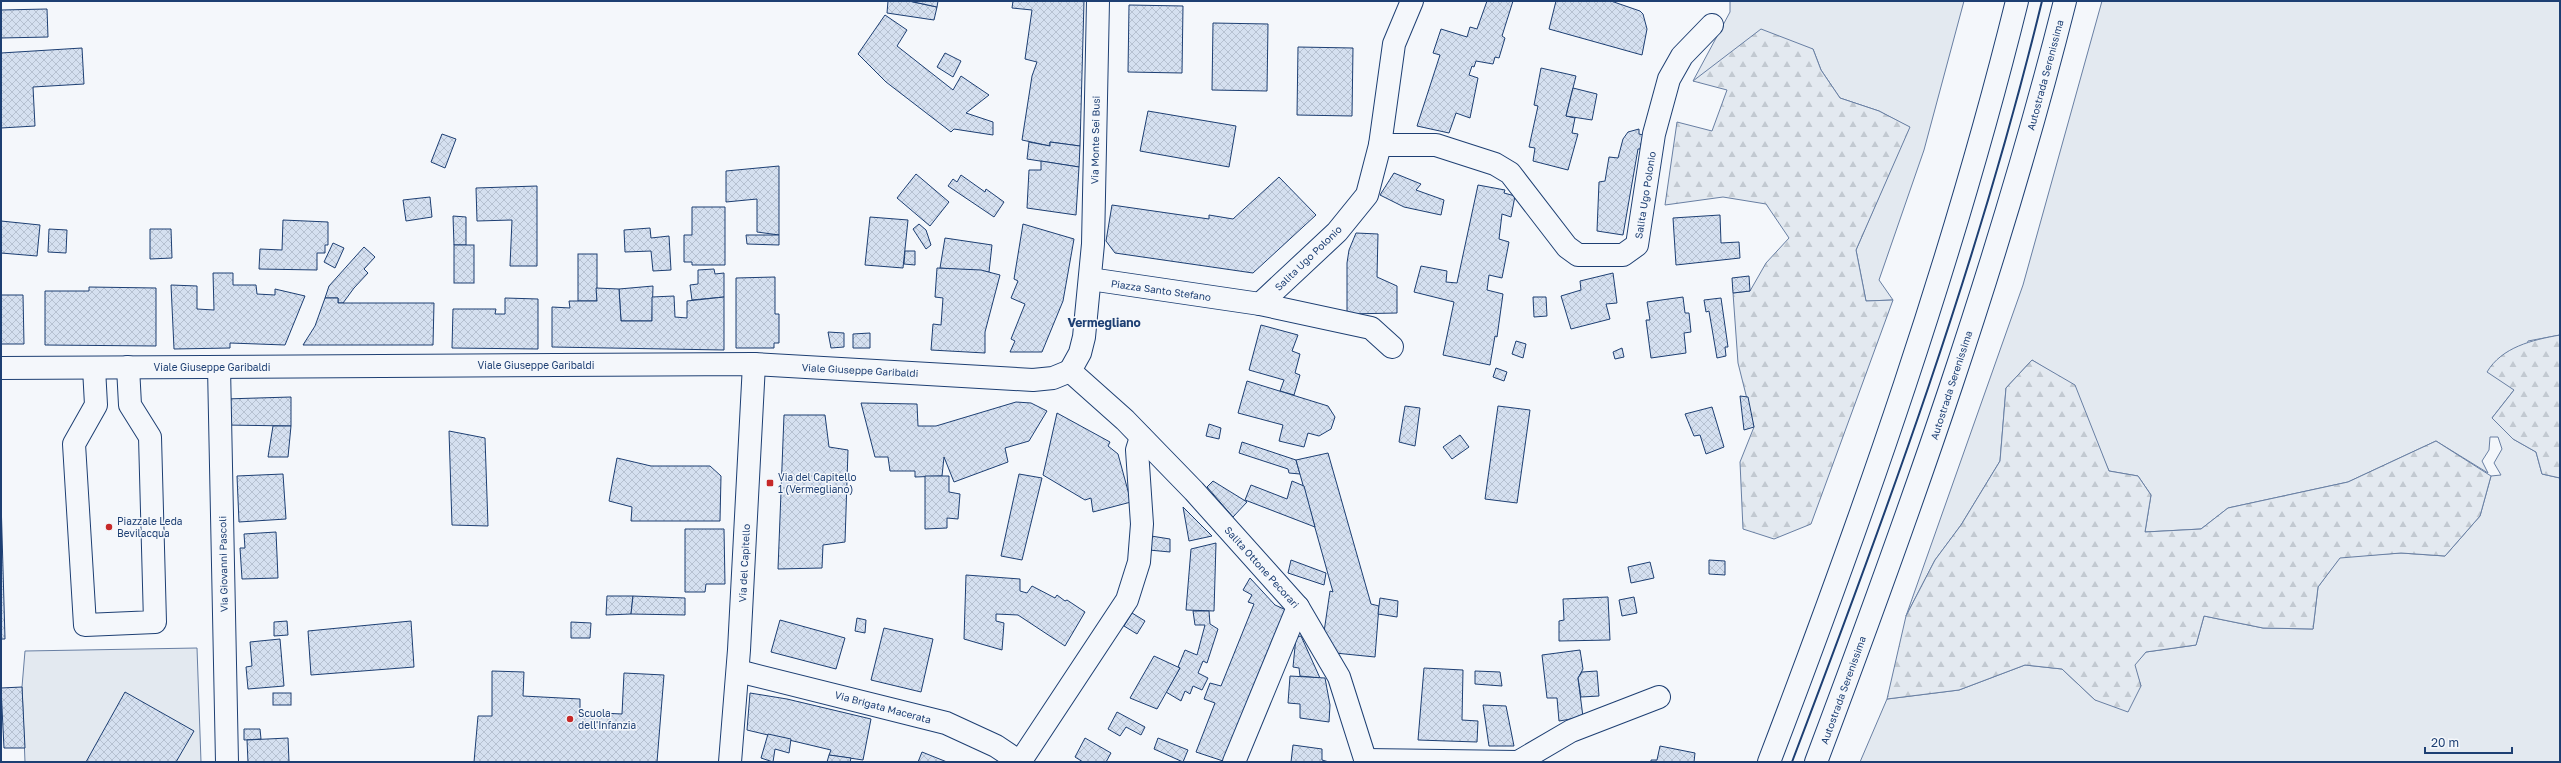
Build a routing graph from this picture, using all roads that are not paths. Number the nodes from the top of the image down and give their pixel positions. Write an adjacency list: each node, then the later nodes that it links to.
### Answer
1 (1098, 1): 7 (main road, Via Monte Sei Busi)
2 (1412, 1): 6 (main road, Salita Ugo Polonio)
3 (2017, 1): 25 (main road)
4 (2065, 1): 26 (main road, Autostrada Serenissima)
5 (1712, 25): 6 (main road, Salita Ugo Polonio)
6 (1380, 145): 8 (main road, Salita Ugo Polonio)
7 (1090, 279): 8 (main road, Piazza Santo Stefano); 15 (main road)
8 (1260, 304): 9 (main road, Piazza Santo Stefano)
9 (1392, 347)
10 (754, 364): 12 (main road, Viale Giuseppe Garibaldi); 15 (main road, Viale Giuseppe Garibaldi); 18 (main road, Via del Capitello)
11 (128, 367): 12 (main road, Viale Giuseppe Garibaldi); 14 (main road, Viale Giuseppe Garibaldi); 14 (main road)
12 (219, 367): 21 (main road, Via Giovanni Pascoli)
13 (1, 368): 14 (main road, Viale Giuseppe Garibaldi)
14 (94, 368)
15 (1070, 371): 16 (main road, Salita Ottone Pecorari)
16 (1142, 437): 17 (main road, Salita Ottone Pecorari); 23 (main road)
17 (1298, 607): 20 (main road, Salita Ottone Pecorari); 24 (main road)
18 (738, 671): 22 (main road, Via del Capitello); 23 (main road, Via Brigata Macerata)
19 (1659, 697): 20 (main road)
20 (1366, 761)
21 (227, 762)
22 (730, 762)
23 (1020, 762)
24 (1234, 762)
25 (1769, 762)
26 (1816, 762)

